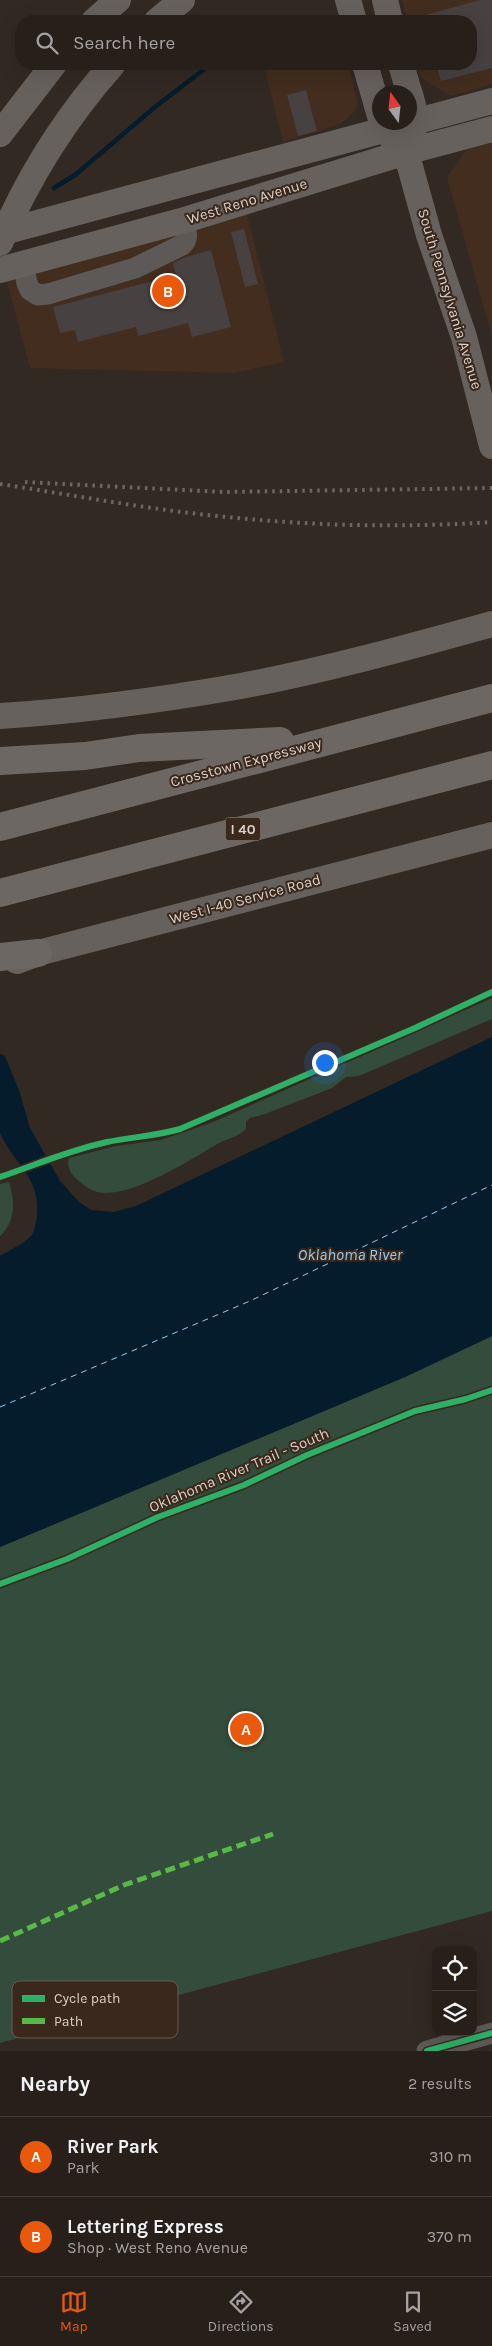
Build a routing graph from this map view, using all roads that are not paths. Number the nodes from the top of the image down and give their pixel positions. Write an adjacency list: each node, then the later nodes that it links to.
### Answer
1 (118, 0): 4 (main road)
2 (182, 0): 5 (main road)
3 (385, 0): 6 (main road)
4 (101, 15)
5 (164, 15)
6 (389, 15)
7 (49, 70): 19 (main road)
8 (109, 70): 24 (main road)
9 (367, 70): 12 (main road)
10 (403, 70): 11 (main road)
11 (407, 85)
12 (372, 90)
13 (492, 101): 14 (main road, West Reno Avenue)
14 (417, 121)
15 (372, 126): 21 (main road, West Reno Avenue)
16 (492, 129): 20 (main road, West Reno Avenue)
17 (387, 130): 20 (main road)
18 (414, 130): 20 (main road)
19 (0, 134)
20 (406, 152): 22 (main road, West Reno Avenue); 27 (main road, South Pennsylvania Avenue)
21 (59, 217): 23 (main road, West Reno Avenue); 25 (main road)
22 (182, 220): 25 (main road, West Reno Avenue); 26 (street)
23 (0, 233)
24 (0, 244)
25 (68, 252): 26 (main road, West Reno Avenue)
26 (12, 267)
27 (492, 446)
28 (492, 624): 30 (main road)
29 (492, 698): 31 (highway, Crosstown Expressway)
30 (0, 716)
31 (337, 738): 32 (highway); 34 (highway, Crosstown Expressway)
32 (0, 761)
33 (492, 765): 36 (highway, I 40)
34 (0, 826)
35 (492, 835): 37 (main road, West I-40 Service Road)
36 (0, 893)
37 (38, 953): 38 (highway); 39 (main road, West I-40 Service Road)
38 (0, 957)
39 (0, 967)
40 (492, 2033): 41 (street)
41 (461, 2046): 42 (street)
42 (427, 2051)

